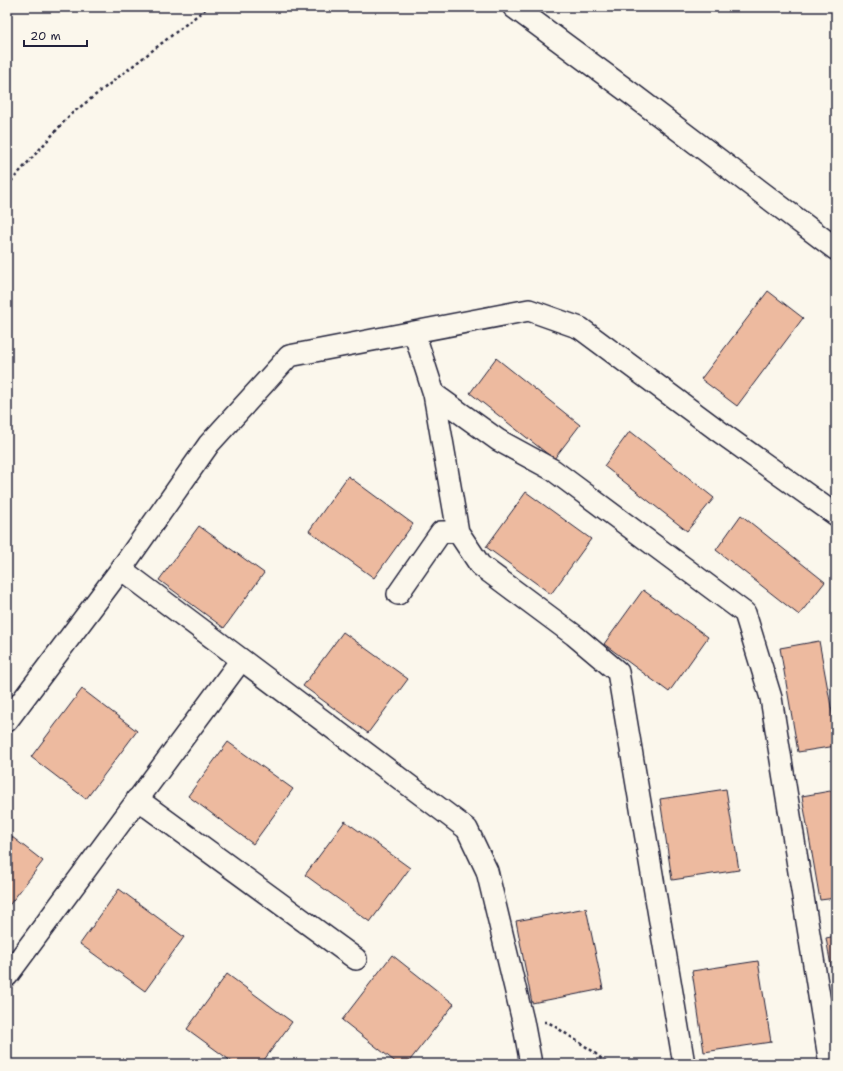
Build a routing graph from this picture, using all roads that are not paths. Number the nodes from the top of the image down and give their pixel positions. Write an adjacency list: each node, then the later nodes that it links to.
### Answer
1 (522, 9): 2 (street)
2 (836, 249)
3 (414, 332): 4 (street); 5 (street); 7 (street)
4 (434, 394): 6 (street); 16 (street)
5 (836, 515)
6 (458, 532): 8 (street); 15 (street)
7 (121, 569): 9 (street); 10 (street)
8 (398, 594)
9 (241, 660): 11 (street); 14 (street)
10 (7, 721)
11 (137, 799): 12 (street); 13 (street)
12 (356, 959)
13 (7, 976)
14 (531, 1064)
15 (684, 1064)
16 (830, 1064)

